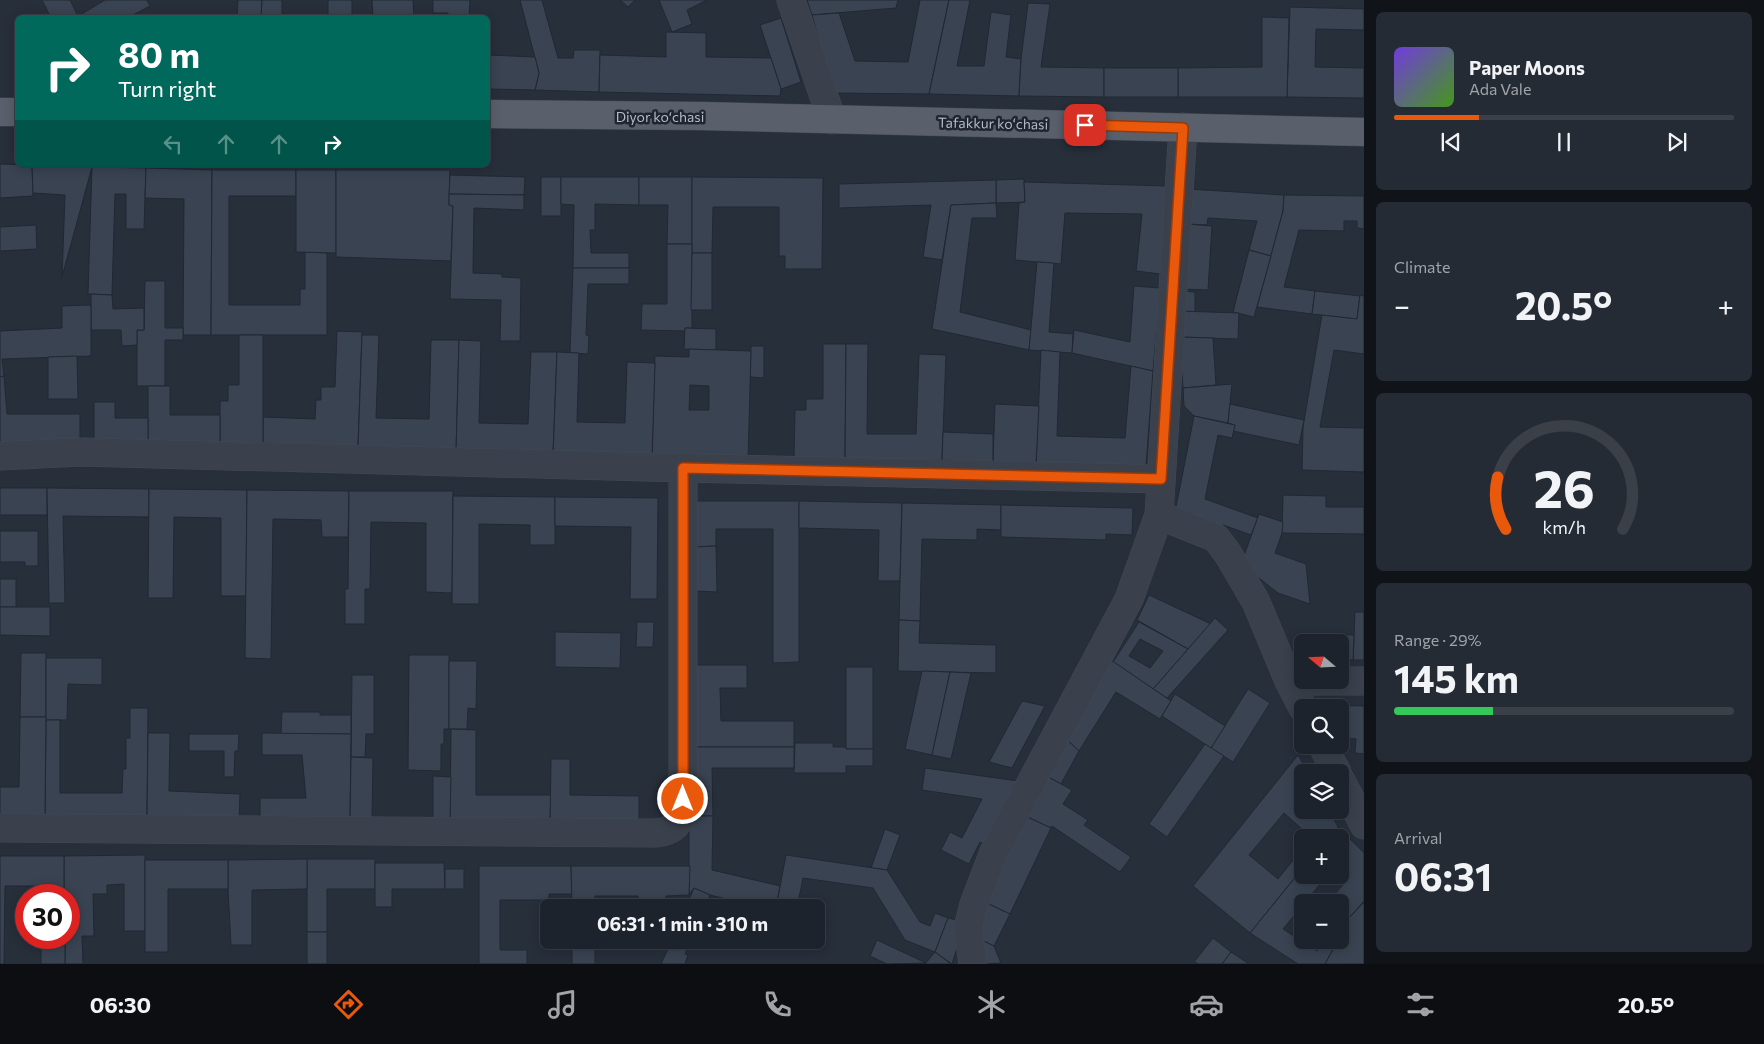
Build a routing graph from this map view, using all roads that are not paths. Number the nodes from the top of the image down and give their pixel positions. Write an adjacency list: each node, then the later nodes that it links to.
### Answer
1 (791, 0): 5 (street)
2 (0, 112): 3 (main road)
3 (15, 112)
4 (490, 114): 5 (main road, Diyor koʻchasi)
5 (832, 120): 6 (main road, Tafakkur koʻchasi)
6 (1183, 128): 7 (main road, Tafakkur koʻchasi); 10 (street)
7 (1364, 132)
8 (0, 456): 9 (street)
9 (683, 468): 10 (street); 17 (street)
10 (1161, 479): 11 (street)
11 (1160, 514): 12 (street); 18 (street)
12 (1289, 681): 13 (street); 14 (street)
13 (1364, 681)
14 (1298, 699)
15 (1349, 796): 16 (street)
16 (1364, 824)
17 (0, 828)
18 (973, 964)

